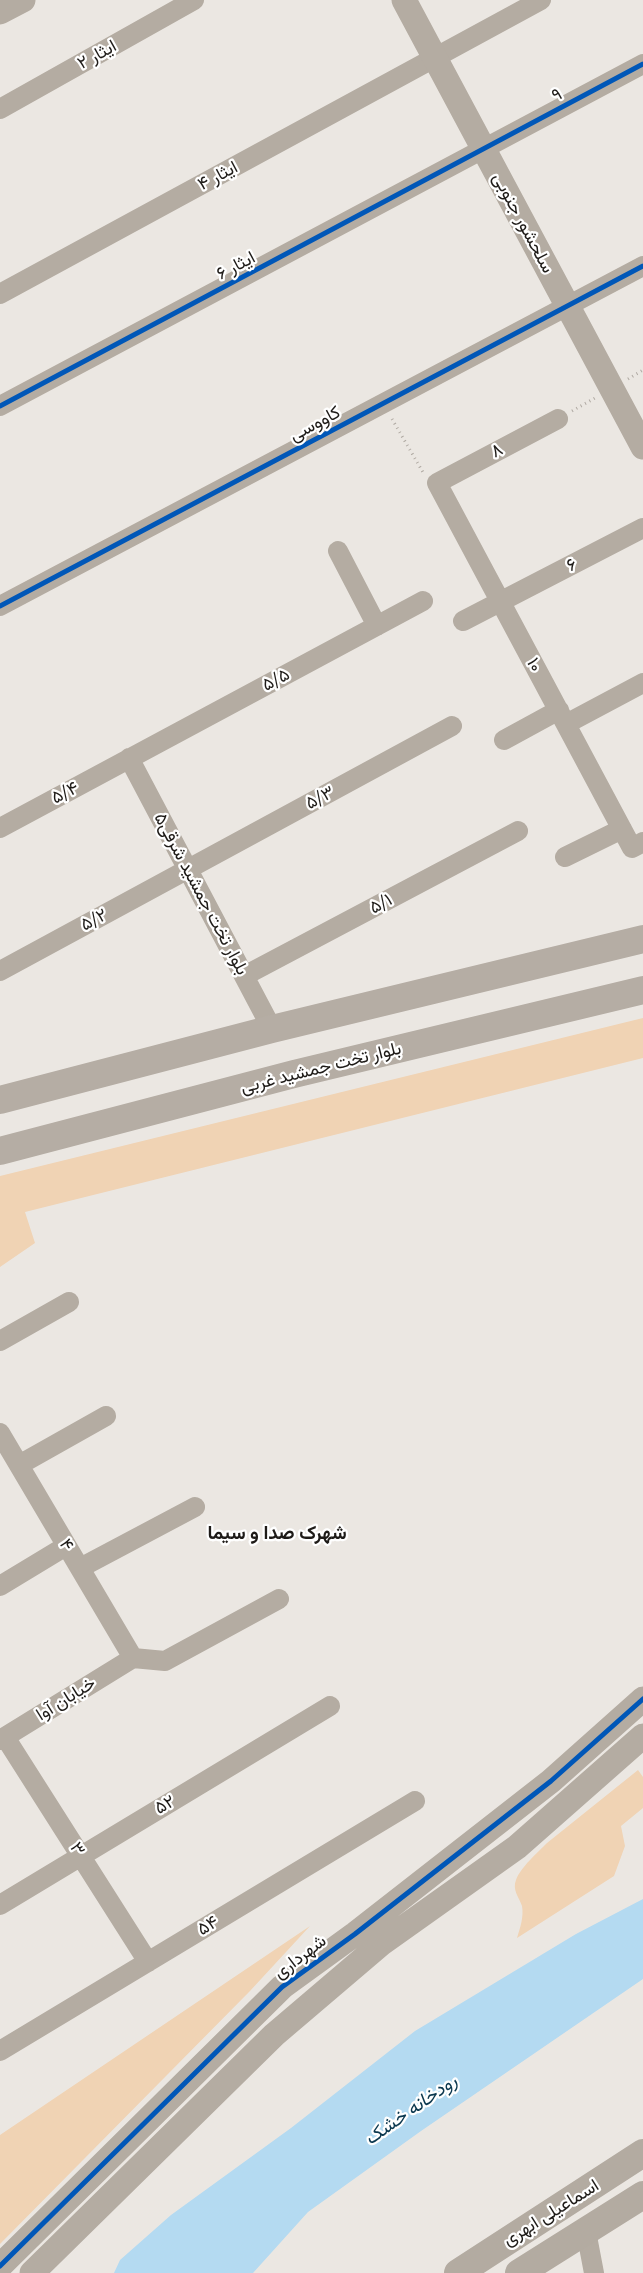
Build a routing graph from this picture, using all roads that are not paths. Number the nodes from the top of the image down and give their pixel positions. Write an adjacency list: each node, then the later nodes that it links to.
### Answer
1 (194, 0): 6 (street, ایثار ۲)
2 (404, 0): 4 (street, سلحشور جنوبی)
3 (541, 0): 4 (street, ایثار ۴)
4 (435, 59): 7 (street, سلحشور جنوبی); 9 (street, ایثار ۴)
5 (643, 64): 7 (street, ۹)
6 (0, 109)
7 (484, 150): 10 (street, سلحشور جنوبی); 11 (street, ایثار ۶)
8 (643, 266): 10 (street, کاووسی)
9 (0, 294)
10 (568, 306): 13 (street, سلحشور جنوبی); 19 (street, کاووسی)
11 (0, 406)
12 (558, 419): 14 (street, ۸)
13 (643, 447)
14 (437, 483): 18 (street, ۱۰)
15 (643, 528): 18 (street, ۶)
16 (338, 551): 21 (street)
17 (423, 601): 21 (street, ۵/۵)
18 (500, 602): 20 (street, ۶); 23 (street, ۱۰)
19 (0, 606)
20 (464, 622)
21 (377, 626): 26 (street, ۵/۵)
22 (643, 683): 23 (street)
23 (562, 717): 25 (street); 28 (street, ۱۰)
24 (452, 726): 32 (street, ۵/۳)
25 (504, 740)
26 (129, 758): 27 (street, ۵/۴); 32 (street, بلوار تخت جمشید شرقی۵)
27 (0, 828)
28 (622, 829): 30 (street, ۱۰); 31 (street)
29 (518, 832): 35 (street, ۵/۱)
30 (638, 845)
31 (565, 857)
32 (188, 869): 34 (street, ۵/۲); 35 (street, بلوار تخت جمشید شرقی۵)
33 (643, 939): 37 (main road)
34 (0, 970)
35 (244, 976): 37 (street, بلوار تخت جمشید شرقی۵)
36 (643, 990): 39 (main road, بلوار تخت جمشید غربی)
37 (272, 1029): 38 (main road)
38 (0, 1100)
39 (0, 1151)
40 (68, 1302): 41 (street)
41 (0, 1341)
42 (106, 1416): 44 (street)
43 (1, 1437): 44 (street, ۴)
44 (19, 1465): 46 (street, ۴)
45 (195, 1507): 47 (street)
46 (66, 1546): 47 (street, ۴); 48 (street)
47 (80, 1568): 50 (street, ۴)
48 (0, 1586)
49 (279, 1599): 50 (street)
50 (132, 1658): 54 (street, خیابان آوا)
51 (643, 1699): 63 (street, شهرداری)
52 (330, 1706): 56 (street, ۵۲)
53 (643, 1736): 65 (street)
54 (2, 1738): 56 (street, ۳)
55 (415, 1801): 58 (street, ۵۴)
56 (81, 1856): 57 (street, ۵۲); 58 (street, ۳)
57 (0, 1905)
58 (148, 1962): 59 (street, ۵۴)
59 (0, 2051)
60 (643, 2153): 66 (main road, اسماعیلی ابهری)
61 (643, 2195): 62 (main road, اسماعیلی ابهری)
62 (586, 2231): 64 (main road, اسماعیلی ابهری); 67 (street)
63 (0, 2266)
64 (531, 2271)
65 (32, 2273)
66 (458, 2273)
67 (594, 2273)

